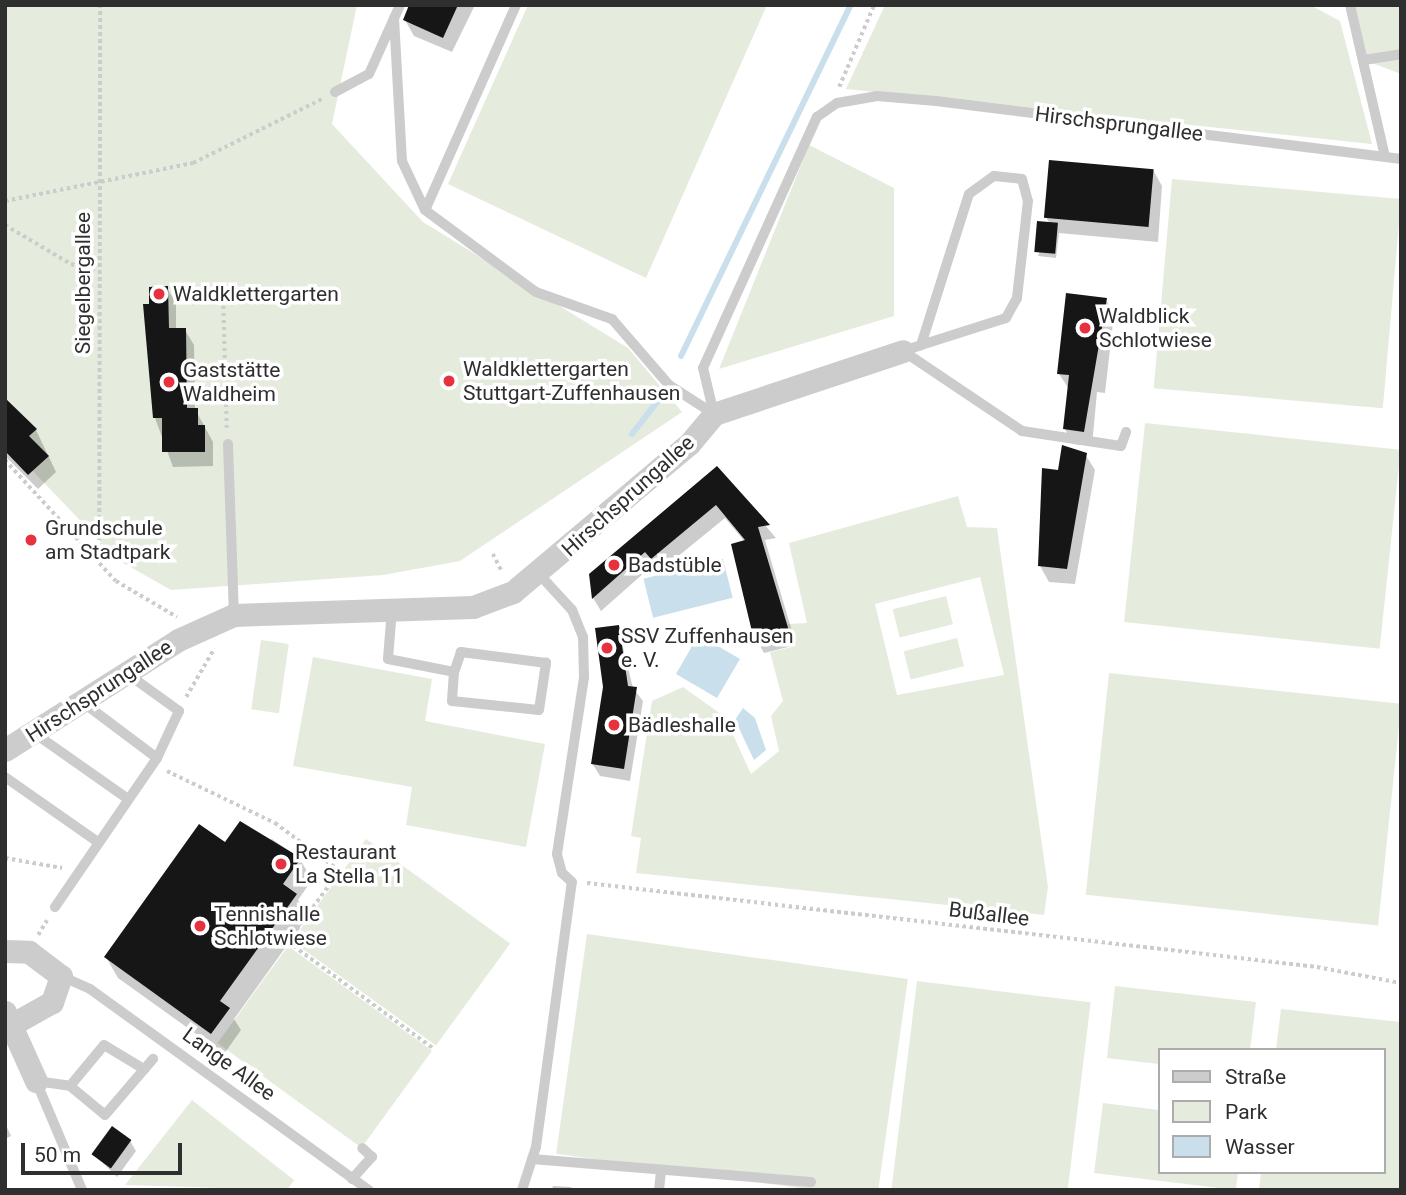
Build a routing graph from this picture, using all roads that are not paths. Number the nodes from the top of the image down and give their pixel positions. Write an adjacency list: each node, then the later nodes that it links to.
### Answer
1 (400, 5): 4 (lane)
2 (516, 5): 10 (lane)
3 (1350, 5): 6 (lane)
4 (394, 18): 7 (lane); 10 (lane)
5 (1401, 54): 6 (lane)
6 (1364, 61): 8 (lane)
7 (335, 92)
8 (1385, 157): 9 (lane, Hirschsprungallee); 12 (lane, Hirschsprungallee)
9 (1401, 159)
10 (425, 210): 12 (lane)
11 (912, 348): 11 (lane); 12 (street); 13 (lane)
12 (714, 414): 15 (street, Hirschsprungallee)
13 (1126, 432)
14 (228, 444): 17 (lane)
15 (539, 574): 16 (street, Hirschsprungallee); 36 (lane)
16 (392, 609): 17 (street, Hirschsprungallee); 18 (lane)
17 (234, 615): 19 (street, Hirschsprungallee)
18 (454, 672): 18 (lane)
19 (129, 675): 20 (street, Hirschsprungallee); 23 (lane)
20 (85, 704): 21 (street, Hirschsprungallee); 23 (lane)
21 (37, 735): 22 (street, Hirschsprungallee); 25 (lane)
22 (5, 750)
23 (155, 761): 25 (lane)
24 (5, 777): 26 (lane)
25 (128, 799): 26 (lane)
26 (98, 842): 27 (lane)
27 (55, 907)
28 (5, 951): 29 (street)
29 (61, 976): 30 (street); 38 (lane, Lange Allee)
30 (8, 1018): 33 (street)
31 (153, 1059): 32 (lane)
32 (145, 1069): 34 (lane); 34 (lane)
33 (36, 1081): 34 (lane); 40 (lane)
34 (70, 1086)
35 (362, 1148): 38 (lane)
36 (532, 1159): 37 (lane); 42 (lane)
37 (662, 1170): 39 (lane); 43 (lane)
38 (352, 1179): 41 (lane, Lange Allee)
39 (811, 1182)
40 (82, 1190)
41 (369, 1190)
42 (522, 1190)
43 (659, 1190)

